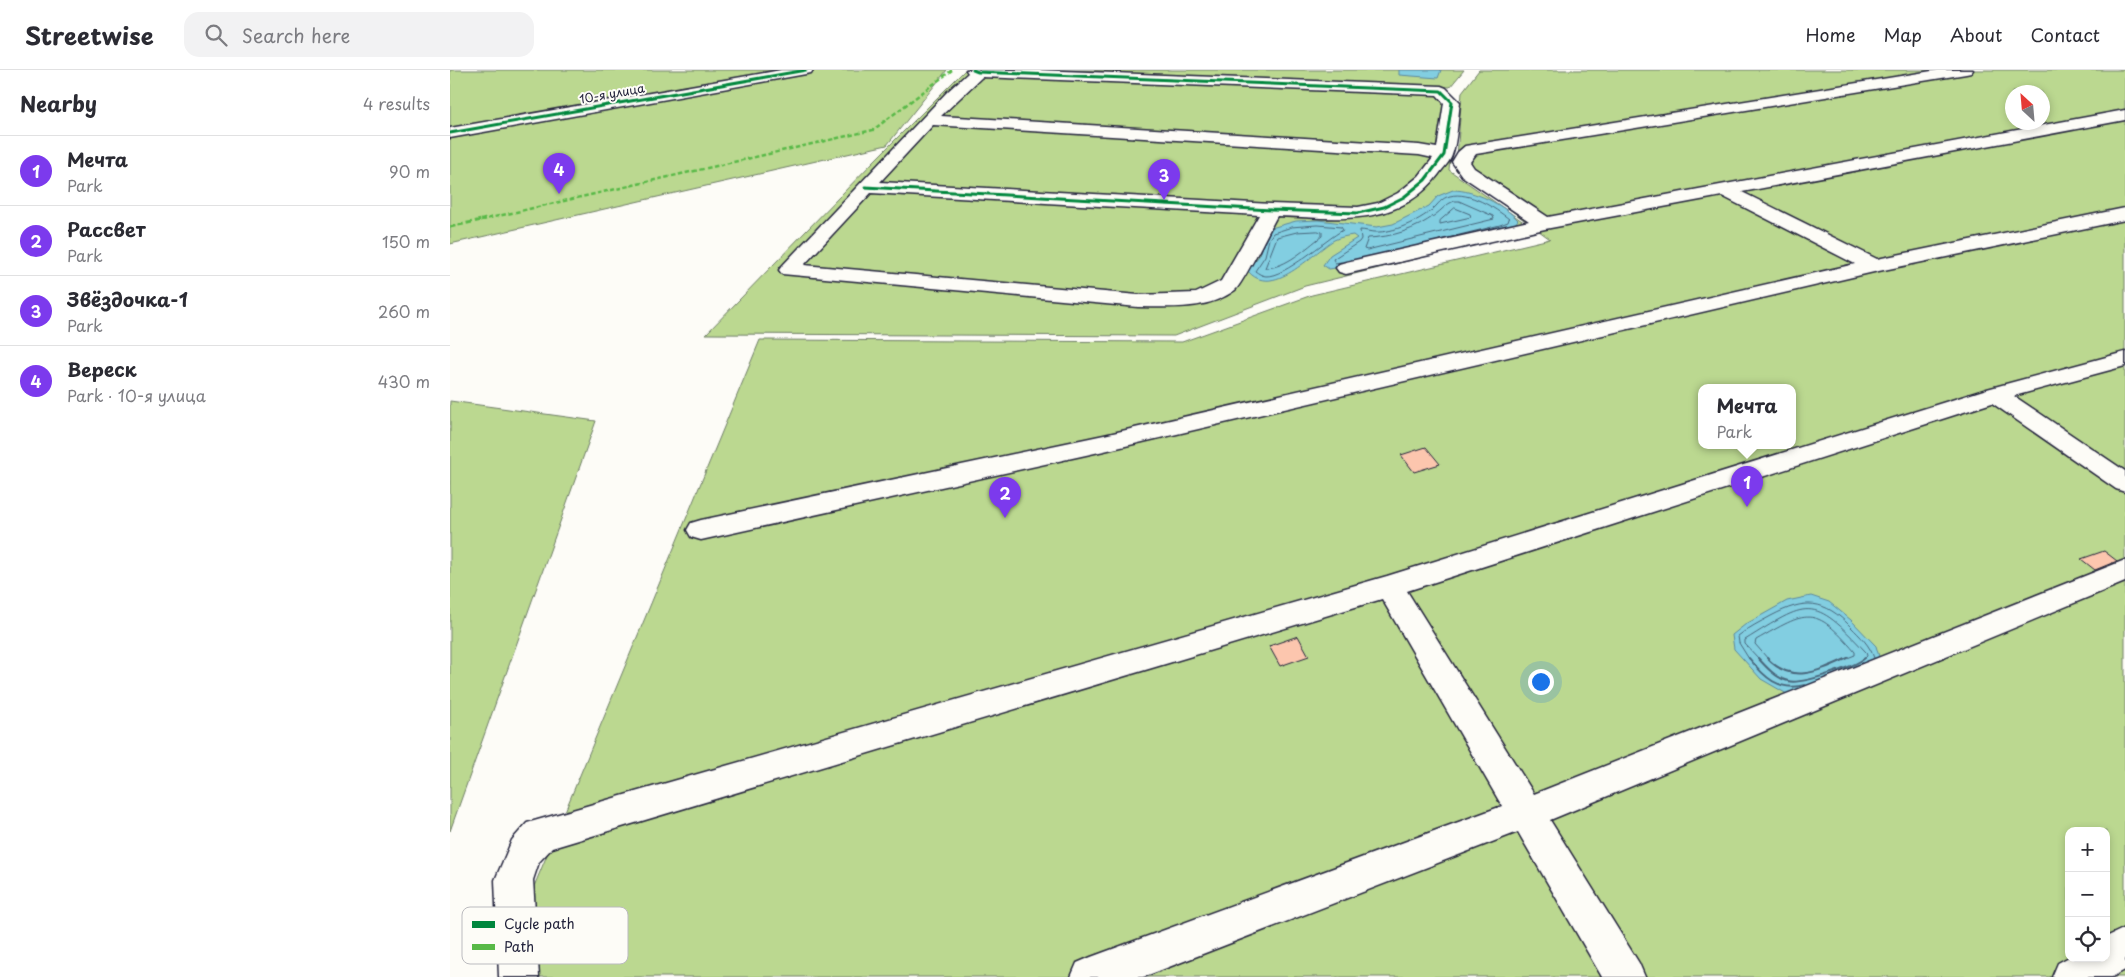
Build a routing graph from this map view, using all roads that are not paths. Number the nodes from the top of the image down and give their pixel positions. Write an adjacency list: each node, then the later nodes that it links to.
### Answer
1 (806, 70): 8 (street, 10-я улица)
2 (1159, 70): 5 (street)
3 (1966, 70): 14 (street)
4 (976, 71): 7 (street); 9 (street)
5 (1445, 76)
6 (2125, 115): 11 (street)
7 (929, 120): 9 (street); 10 (street)
8 (450, 133)
9 (1444, 155): 12 (street)
10 (865, 187): 12 (street); 12 (street)
11 (1723, 189): 14 (street); 15 (street)
12 (1271, 210)
13 (2125, 214): 15 (street)
14 (1545, 223): 16 (street)
15 (1874, 266): 20 (street)
16 (1346, 268)
17 (2125, 359): 18 (street)
18 (1995, 394): 19 (street); 22 (street)
19 (2125, 483)
20 (701, 530)
21 (2125, 570): 23 (street)
22 (1389, 586): 23 (street); 24 (street)
23 (1526, 813): 28 (street); 29 (street)
24 (515, 907)
25 (2125, 948): 30 (street)
26 (518, 964): 27 (street)
27 (519, 977)
28 (1091, 977)
29 (1625, 977)
30 (2072, 977)

